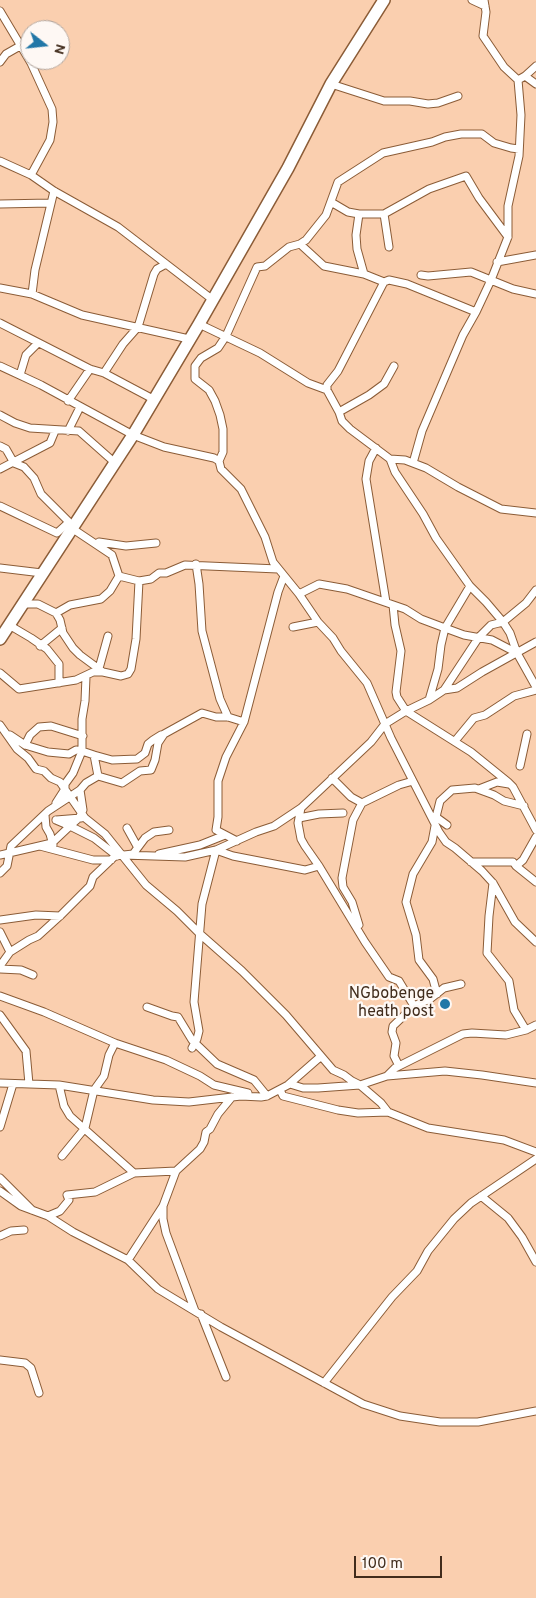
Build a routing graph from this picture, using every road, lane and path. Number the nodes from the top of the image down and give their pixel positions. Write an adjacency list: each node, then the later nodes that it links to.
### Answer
1 (384, 0): 11 (highway)
2 (472, 0): 3 (street)
3 (485, 3): 10 (street)
4 (0, 11): 5 (street)
5 (20, 46): 6 (street)
6 (0, 62)
7 (536, 66): 9 (street)
8 (35, 70): 16 (street)
9 (525, 76): 10 (street); 12 (street)
10 (518, 80): 14 (street)
11 (331, 84): 13 (street); 36 (highway)
12 (536, 84)
13 (458, 96)
14 (519, 149): 18 (street); 23 (street)
15 (0, 161): 16 (street)
16 (32, 176): 17 (street)
17 (54, 192): 19 (street); 28 (street)
18 (331, 202): 21 (street); 24 (street)
19 (50, 203): 20 (street); 34 (street)
20 (0, 204)
21 (359, 214): 22 (street); 29 (street)
22 (384, 214): 23 (street); 25 (street)
23 (508, 237): 27 (street)
24 (300, 244): 29 (street); 41 (street)
25 (389, 247)
26 (536, 255): 27 (street)
27 (497, 262): 31 (street)
28 (166, 264): 36 (street); 40 (street)
29 (364, 274): 32 (street)
30 (421, 275): 31 (street)
31 (491, 280): 35 (street); 37 (street)
32 (384, 282): 37 (street); 49 (street)
33 (0, 288): 34 (street)
34 (32, 294): 40 (street)
35 (536, 294)
36 (213, 300): 39 (highway)
37 (476, 312): 64 (street)
38 (0, 322): 43 (street)
39 (199, 324): 41 (street); 42 (highway)
40 (138, 327): 42 (street); 47 (street)
41 (226, 336): 49 (street); 61 (street)
42 (189, 339): 50 (highway)
43 (38, 343): 46 (street); 48 (street)
44 (0, 366): 48 (street)
45 (394, 366): 53 (street)
46 (90, 369): 47 (street); 51 (street)
47 (104, 373): 50 (street)
48 (20, 375): 51 (street)
49 (327, 390): 53 (street)
50 (153, 400): 57 (highway)
51 (68, 401): 52 (street)
52 (80, 407): 56 (street); 57 (street)
53 (339, 412): 59 (street)
54 (0, 415): 55 (street)
55 (55, 431): 56 (street); 63 (street)
56 (68, 431): 62 (street)
57 (133, 434): 61 (street); 62 (highway)
58 (0, 446): 63 (street)
59 (376, 448): 60 (street); 82 (street)
60 (390, 459): 64 (street); 78 (street)
61 (219, 461): 73 (street)
62 (114, 462): 68 (highway)
63 (14, 463): 65 (street); 68 (street)
64 (413, 463): 67 (street)
65 (0, 468)
66 (0, 506): 68 (street)
67 (536, 513)
68 (71, 526): 69 (street); 74 (highway)
69 (86, 538): 70 (street); 75 (street)
70 (156, 543)
71 (196, 564): 73 (street); 77 (street); 104 (street)
72 (0, 568): 74 (street)
73 (278, 569): 76 (street)
74 (42, 574): 81 (highway)
75 (119, 576): 77 (street); 83 (street)
76 (284, 576): 80 (street); 105 (street)
77 (140, 582): 96 (street)
78 (470, 586): 85 (street); 89 (street)
79 (536, 590): 85 (street)
80 (300, 594): 82 (street); 84 (street)
81 (22, 604): 83 (street); 86 (highway)
82 (389, 604): 89 (street); 103 (street)
83 (56, 613): 88 (street)
84 (318, 622): 87 (street); 106 (street)
85 (503, 622): 91 (street); 95 (street)
86 (9, 625): 92 (highway); 94 (street)
87 (293, 627)
88 (62, 628): 94 (street); 96 (street)
89 (445, 628): 91 (street); 102 (street)
90 (108, 636): 96 (street)
91 (479, 637): 95 (street); 101 (street)
92 (0, 639)
93 (536, 642): 95 (street)
94 (40, 646): 99 (street)
95 (517, 653): 100 (street); 101 (street)
96 (100, 671): 98 (street)
97 (0, 673): 99 (street)
98 (86, 676): 99 (street); 111 (street)
99 (59, 684)
100 (536, 688): 112 (street)
101 (444, 690): 102 (street)
102 (429, 700): 103 (street)
103 (406, 711): 106 (street); 112 (street)
104 (228, 717): 105 (street); 109 (street)
105 (244, 722): 139 (street)
106 (385, 724): 118 (street); 119 (street)
107 (0, 725): 108 (street)
108 (6, 732): 113 (street); 121 (street)
109 (164, 734): 115 (street); 117 (street)
110 (527, 734): 116 (street)
111 (82, 736): 113 (street); 114 (street)
112 (455, 741): 120 (street)
113 (24, 745): 114 (street)
114 (82, 751): 115 (street); 121 (street)
115 (94, 755): 117 (street)
116 (520, 766)
117 (98, 776): 123 (street)
118 (332, 778): 125 (street); 127 (street)
119 (413, 782): 125 (street); 135 (street)
120 (509, 784): 122 (street); 126 (street)
121 (65, 789): 124 (street); 128 (street)
122 (478, 789): 126 (street); 133 (street)
123 (80, 790): 124 (street); 130 (street)
124 (69, 796): 128 (street); 130 (street)
125 (362, 803): 155 (street)
126 (524, 806): 138 (street)
127 (301, 808): 131 (street); 141 (street)
128 (47, 813): 132 (street); 142 (street); 147 (street)
129 (343, 813): 131 (street)
130 (82, 816): 132 (street); 134 (street); 150 (street)
131 (299, 818): 152 (street)
132 (56, 820): 134 (street)
133 (447, 825)
134 (70, 826): 142 (street); 150 (street)
135 (435, 826): 151 (street); 170 (street)
136 (127, 828): 144 (street)
137 (170, 830): 144 (street)
138 (536, 830)
139 (225, 835): 141 (street); 149 (street)
140 (536, 837): 153 (street)
141 (237, 841): 145 (street)
142 (52, 843): 143 (street); 146 (street)
143 (40, 846): 146 (street); 147 (street)
144 (137, 846): 150 (street)
145 (216, 850): 149 (street); 152 (street); 162 (street)
146 (55, 851): 150 (street)
147 (9, 853): 148 (street); 154 (street)
148 (0, 855)
149 (139, 856): 150 (street)
150 (117, 857): 159 (street); 162 (street)
151 (471, 862): 153 (street); 157 (street)
152 (320, 866): 158 (street)
153 (516, 866): 156 (street)
154 (0, 873)
155 (342, 882): 158 (street); 163 (street)
156 (536, 882)
157 (494, 883): 164 (street); 176 (street)
158 (338, 897): 163 (street)
159 (60, 916): 160 (street); 165 (street)
160 (0, 920)
161 (0, 932): 165 (street)
162 (200, 934): 178 (street); 179 (street)
163 (363, 939): 173 (street)
164 (536, 942)
165 (10, 952): 166 (street)
166 (0, 966)
167 (0, 970): 168 (street)
168 (33, 975)
169 (461, 984): 170 (street)
170 (437, 994): 173 (street)
171 (0, 996): 177 (street)
172 (147, 1006): 178 (street)
173 (414, 1006): 180 (street)
174 (0, 1015): 185 (street)
175 (536, 1025): 176 (street)
176 (526, 1030): 180 (street)
177 (115, 1043): 189 (street); 192 (street)
178 (193, 1045): 192 (street)
179 (320, 1057): 186 (street); 188 (street)
180 (399, 1066): 181 (street)
181 (387, 1076): 183 (street); 188 (street)
182 (0, 1083): 184 (street)
183 (536, 1083)
184 (13, 1084): 185 (street); 194 (street)
185 (29, 1084): 187 (street)
186 (290, 1084): 188 (street); 190 (street)
187 (59, 1085): 189 (street); 195 (street)
188 (360, 1085): 193 (street)
189 (94, 1090): 191 (street); 195 (street)
190 (280, 1090): 192 (street); 193 (street)
191 (232, 1097): 192 (street); 200 (street)
192 (264, 1097)
193 (388, 1112): 196 (street)
194 (0, 1126)
195 (85, 1128): 197 (street); 199 (street)
196 (536, 1152)
197 (62, 1156)
198 (536, 1159): 203 (street)
199 (134, 1172): 200 (street); 206 (street)
200 (176, 1172): 204 (street)
201 (0, 1178): 205 (street)
202 (0, 1191): 205 (street)
203 (481, 1196): 210 (street); 214 (street)
204 (163, 1206): 209 (street); 211 (street)
205 (34, 1212): 206 (street)
206 (48, 1216): 209 (street)
207 (24, 1230): 208 (street)
208 (0, 1236)
209 (128, 1260): 211 (street)
210 (536, 1262)
211 (198, 1313): 213 (street); 214 (street)
212 (0, 1360): 215 (street)
213 (226, 1377)
214 (324, 1383): 216 (street)
215 (39, 1393)
216 (536, 1411)

